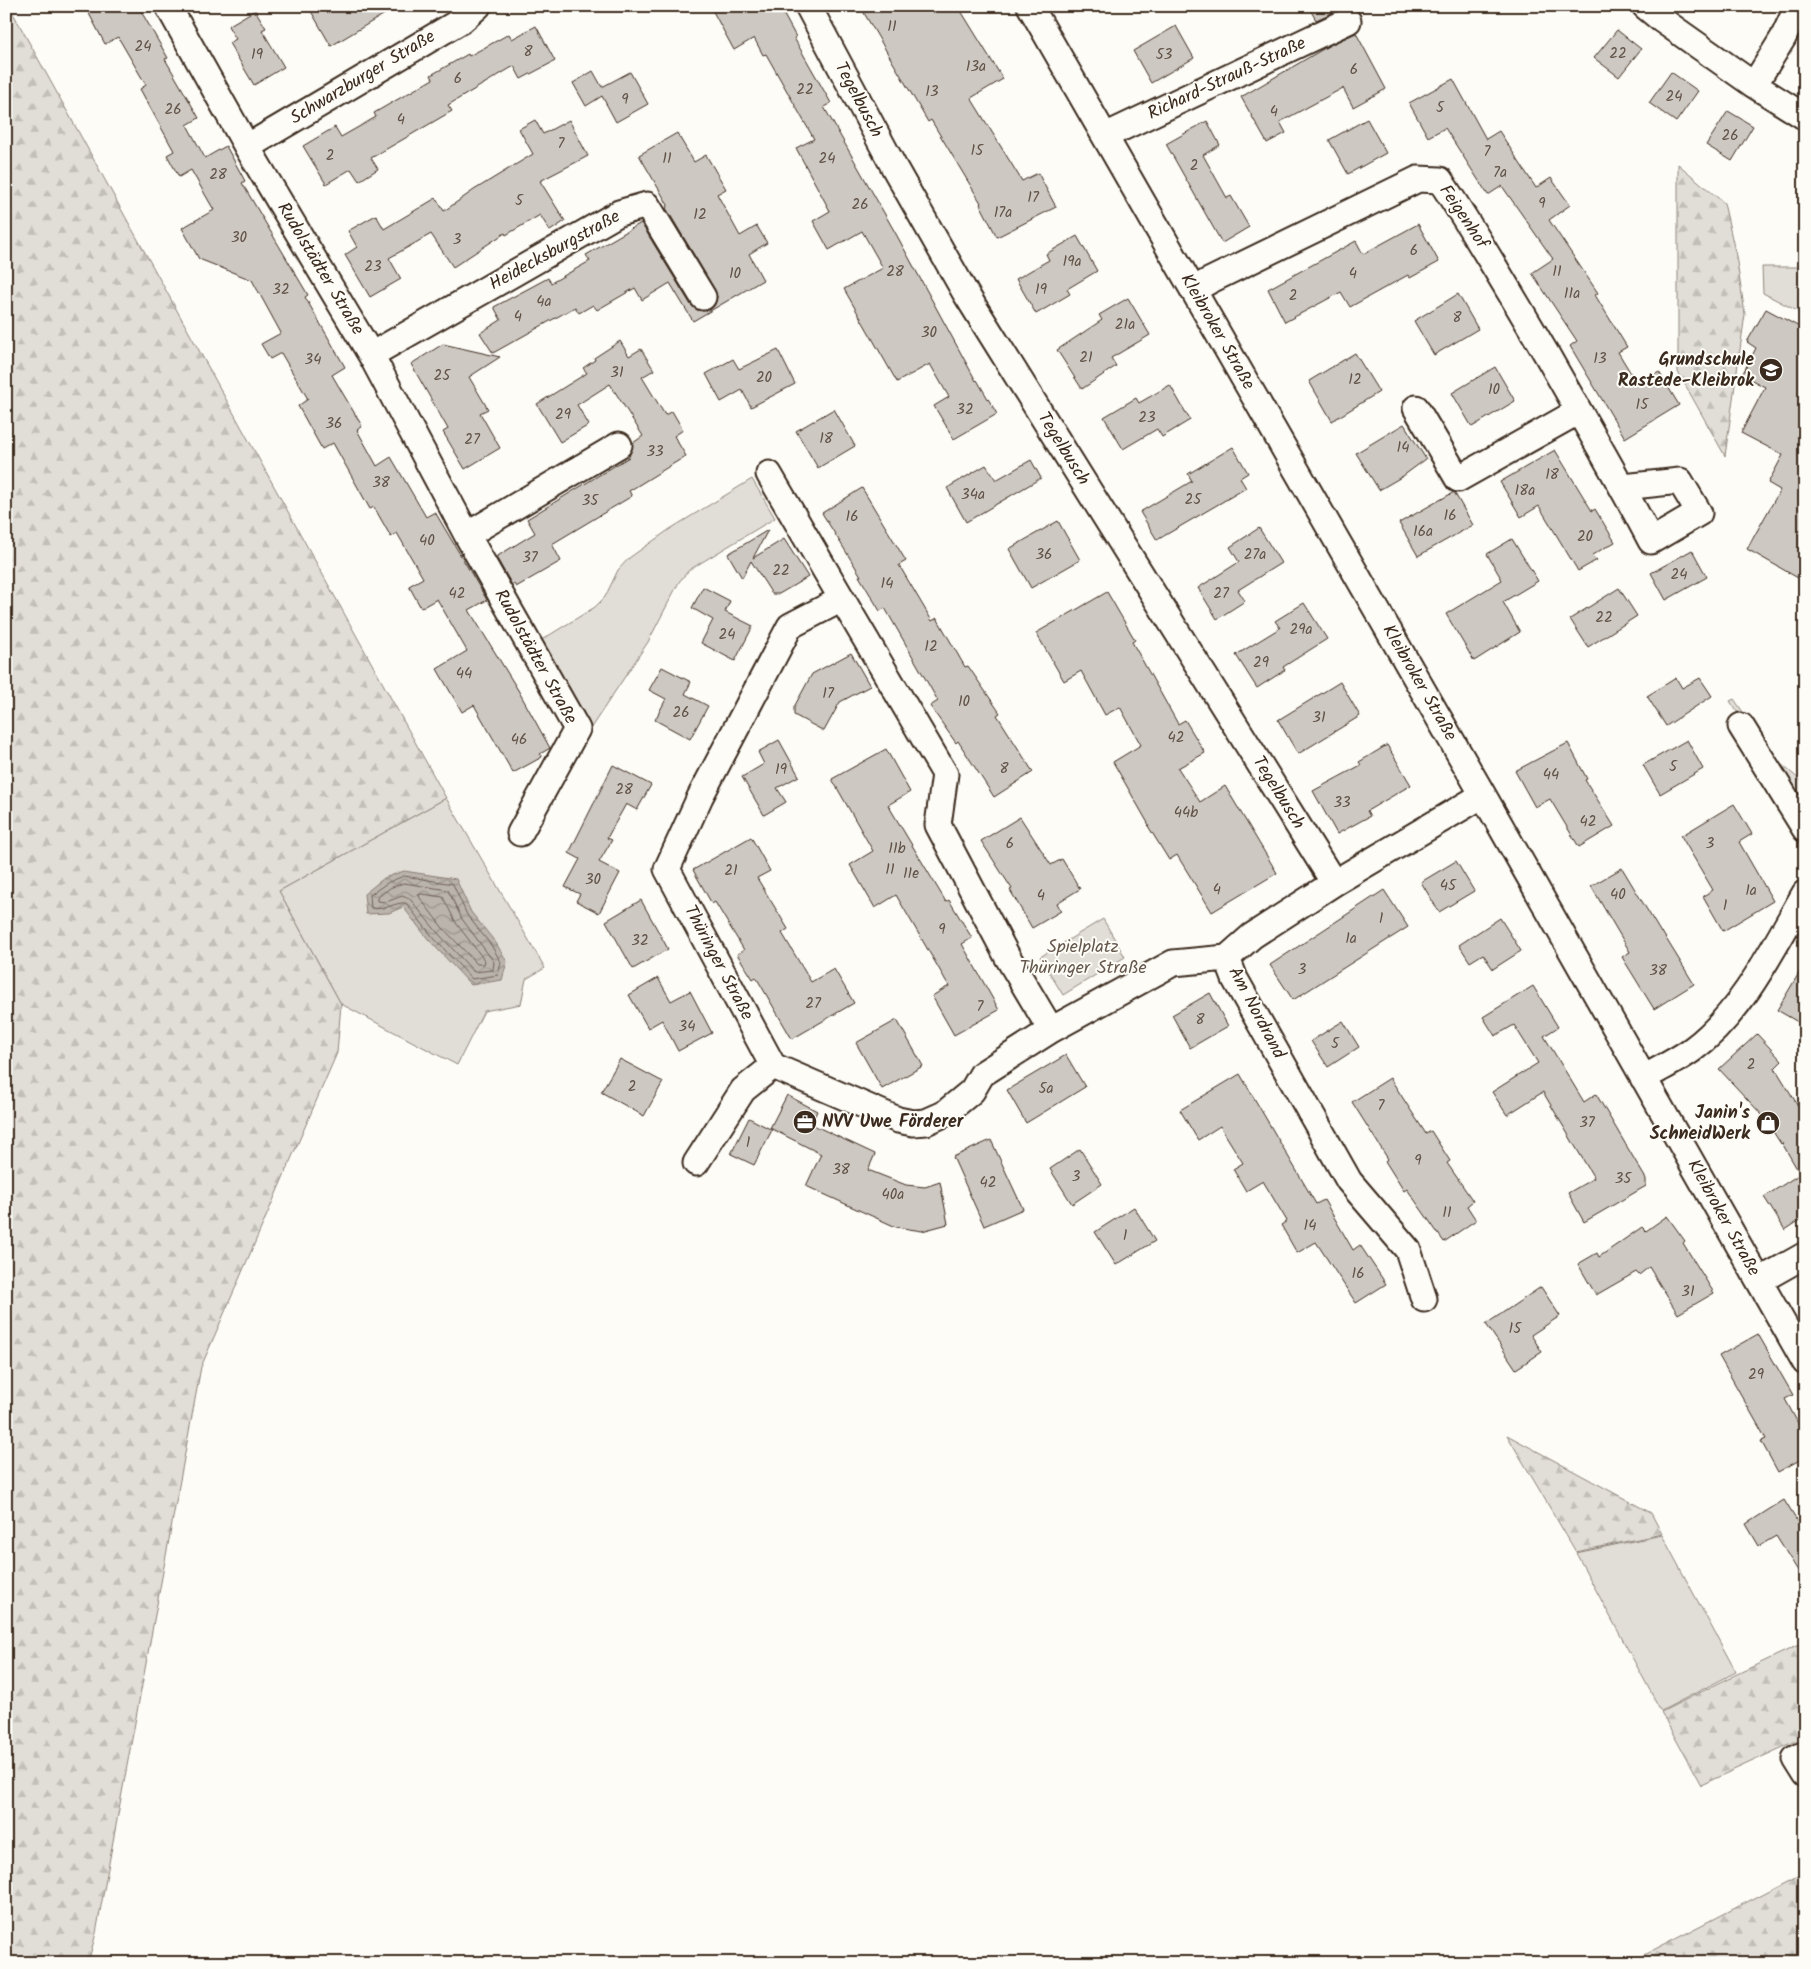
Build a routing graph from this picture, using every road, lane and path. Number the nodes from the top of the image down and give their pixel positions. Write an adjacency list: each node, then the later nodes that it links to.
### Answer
1 (168, 6): 11 (street, Rudolstädter Straße)
2 (478, 6): 11 (street, Schwarzburger Straße)
3 (808, 6): 26 (street, Tegelbusch)
4 (1030, 6): 10 (street, Kleibroker Straße)
5 (1645, 6): 8 (street)
6 (1798, 6): 8 (street)
7 (1348, 21): 10 (street, Richard-Strauß-Straße)
8 (1754, 85): 9 (street)
9 (1805, 117)
10 (1105, 136): 12 (street, Kleibroker Straße)
11 (247, 148): 14 (street, Rudolstädter Straße)
12 (1193, 290): 16 (street, Feigenhof); 23 (street, Kleibroker Straße)
13 (703, 297): 14 (street, Heidecksburgstraße)
14 (371, 355): 20 (street, Rudolstädter Straße)
15 (1416, 408): 16 (street)
16 (1579, 411): 19 (street, Feigenhof)
17 (620, 445): 20 (street)
18 (769, 474): 21 (street)
19 (1623, 487)
20 (467, 535): 25 (street, Rudolstädter Straße)
21 (842, 599): 29 (street); 30 (street, Thüringer Straße)
22 (1741, 726): 24 (street)
23 (1483, 795): 26 (street, Am Nordrand); 31 (street, Kleibroker Straße)
24 (1805, 829)
25 (520, 833)
26 (1334, 883): 28 (street, Am Nordrand)
27 (1805, 893): 31 (street)
28 (1227, 958): 29 (street); 35 (street, Am Nordrand)
29 (1051, 1030): 30 (street)
30 (773, 1066): 32 (street)
31 (1643, 1078): 34 (street, Kleibroker Straße)
32 (696, 1163)
33 (1805, 1255): 34 (street)
34 (1759, 1281): 36 (street, Kleibroker Straße)
35 (1424, 1299)
36 (1805, 1362)
37 (1805, 1754): 38 (street)
38 (1805, 1775)

